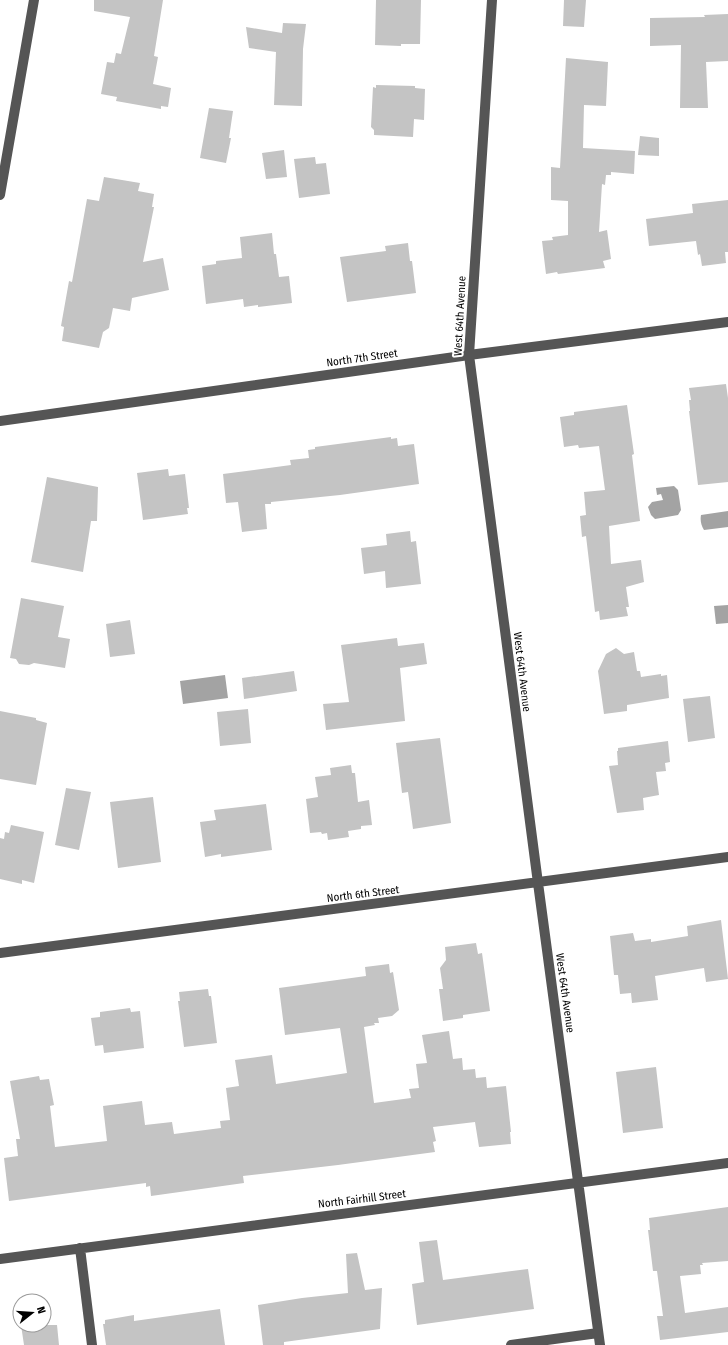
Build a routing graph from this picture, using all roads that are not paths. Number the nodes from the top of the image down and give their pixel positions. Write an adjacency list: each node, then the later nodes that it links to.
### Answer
1 (34, 0): 3 (street)
2 (492, 0): 5 (street, West 64th Avenue)
3 (0, 195)
4 (728, 322): 5 (street, North 7th Street)
5 (469, 355): 6 (street, North 7th Street); 8 (street, West 64th Avenue)
6 (0, 421)
7 (728, 857): 8 (street, North 6th Street)
8 (538, 883): 9 (street, North 6th Street); 11 (street, West 64th Avenue)
9 (0, 953)
10 (728, 1163): 11 (street, North Fairhill Street)
11 (579, 1183): 12 (street, North Fairhill Street); 14 (street, West 64th Avenue)
12 (80, 1248): 13 (street, North Fairhill Street); 15 (street)
13 (0, 1259)
14 (598, 1333): 16 (street); 17 (street, West 64th Avenue)
15 (92, 1345)
16 (511, 1345)
17 (600, 1345)

